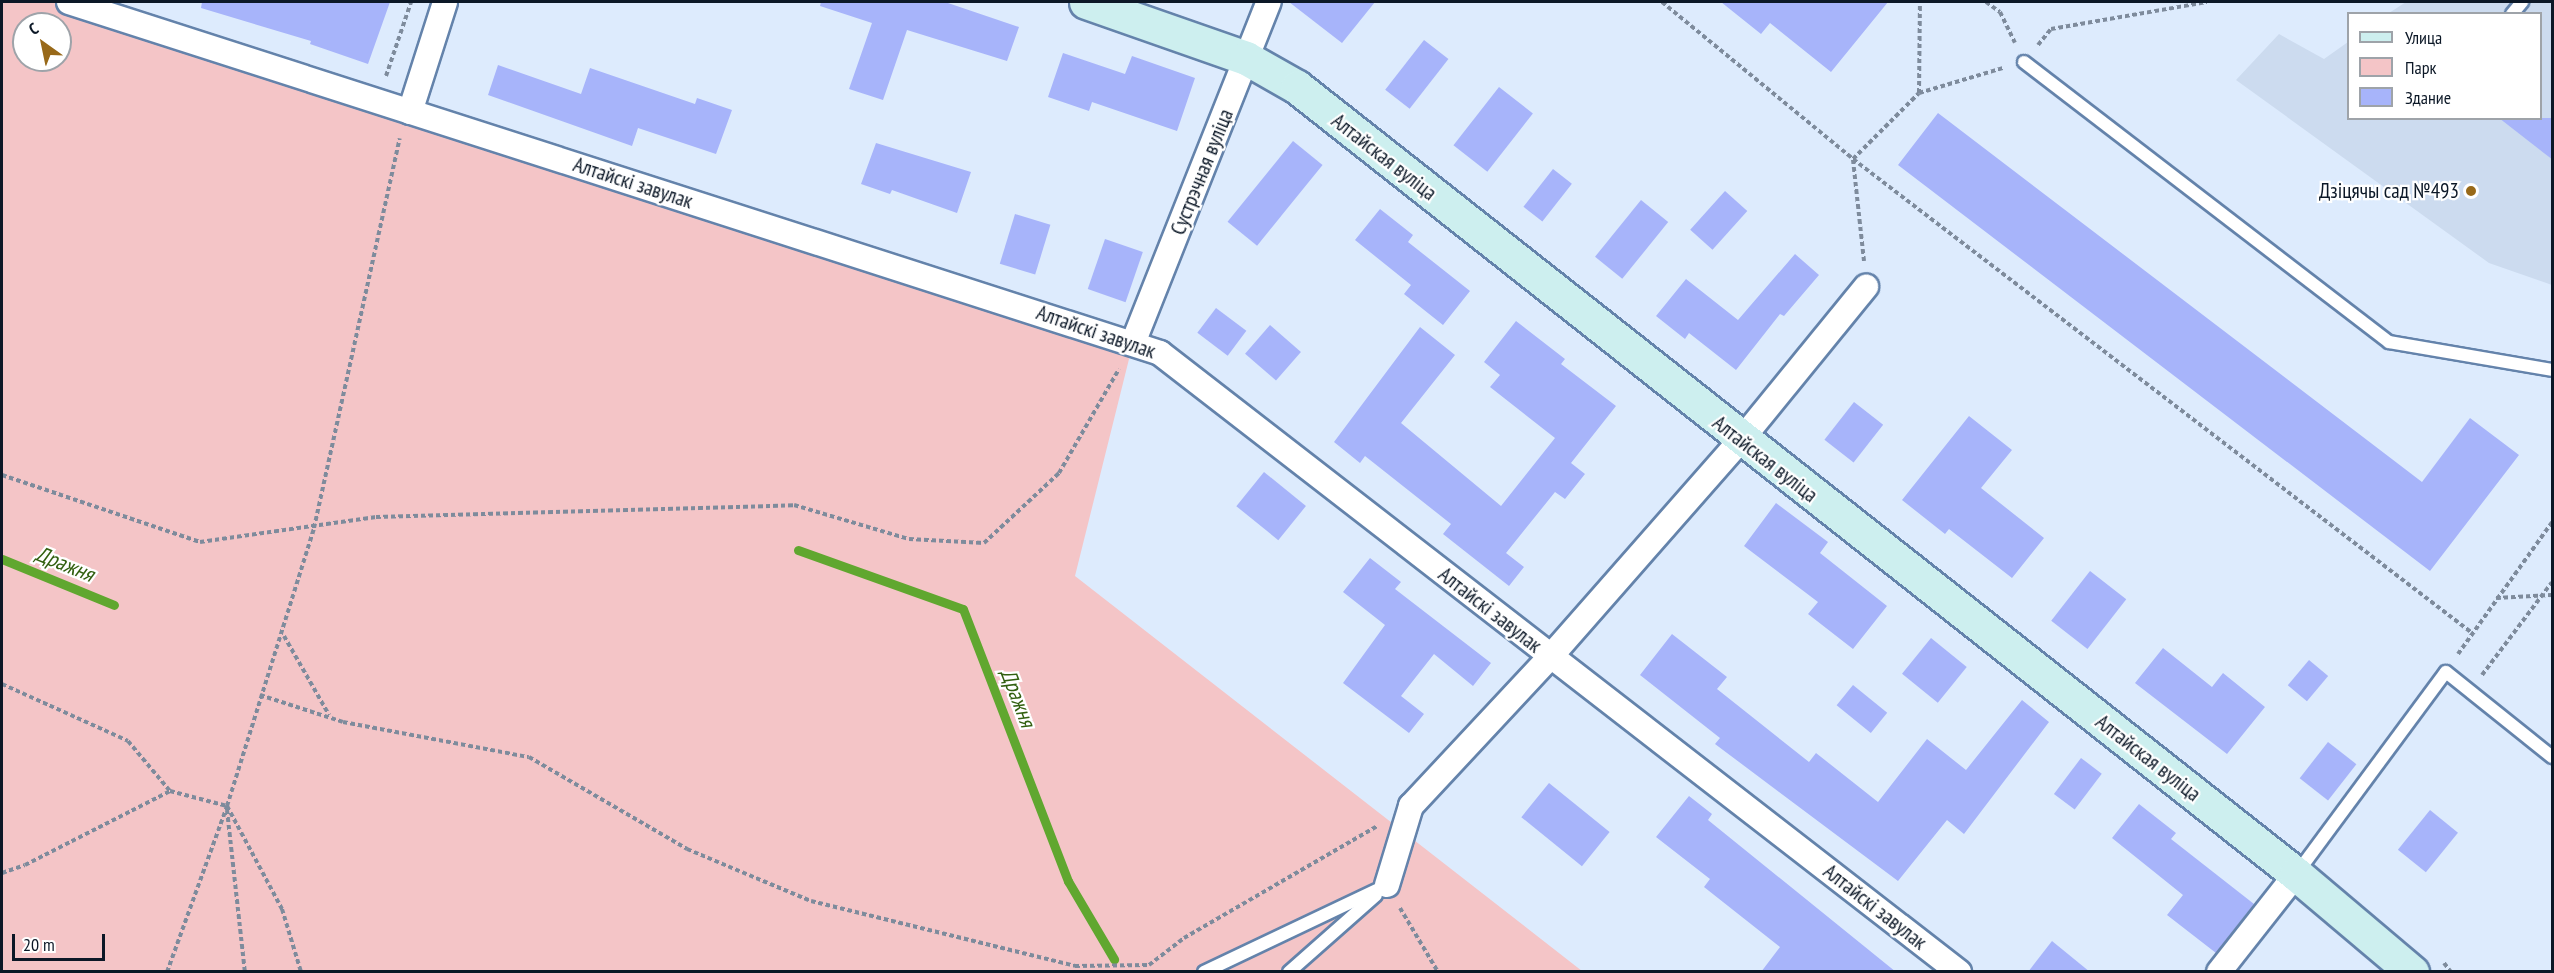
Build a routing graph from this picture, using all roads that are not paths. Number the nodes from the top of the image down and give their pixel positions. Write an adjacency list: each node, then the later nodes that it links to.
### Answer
1 (69, 2): 7 (street, Алтайскі завулак)
2 (445, 2): 7 (street)
3 (1086, 2): 5 (main road, Алтайская вуліца)
4 (1269, 2): 5 (street, Сустрэчная вуліца)
5 (1246, 58): 9 (street, Сустрэчная вуліца); 11 (main road, Алтайская вуліца)
6 (2024, 62): 10 (lane)
7 (410, 112): 9 (street, Алтайскі завулак)
8 (1866, 287): 11 (street)
9 (1133, 343): 12 (street, Алтайскі завулак)
10 (2553, 370)
11 (1741, 440): 12 (street); 14 (main road, Алтайская вуліца)
12 (1551, 656): 15 (street); 18 (street, Алтайскі завулак)
13 (2553, 757): 14 (lane)
14 (2296, 874): 19 (street); 20 (main road, Алтайская вуліца)
15 (1387, 885): 16 (lane); 17 (lane)
16 (1204, 972)
17 (1289, 972)
18 (1959, 972)
19 (2219, 972)
20 (2412, 972)

